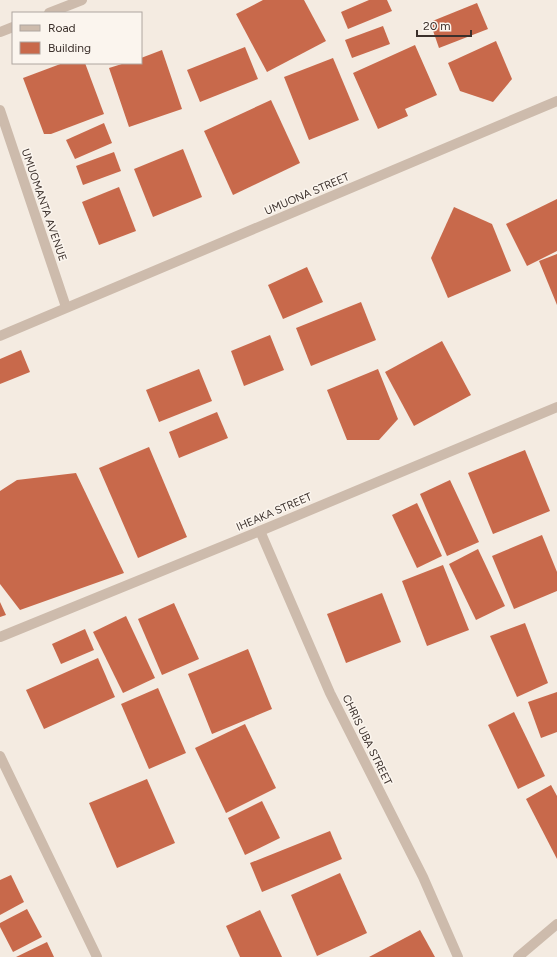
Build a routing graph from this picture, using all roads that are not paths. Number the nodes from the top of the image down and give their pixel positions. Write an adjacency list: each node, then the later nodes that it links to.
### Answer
1 (82, 0): 2 (street)
2 (52, 12)
3 (12, 27): 4 (street)
4 (0, 32)
5 (557, 101): 7 (street, UMUONA STREET)
6 (0, 110): 7 (street, UMUOMANTA AVENUE)
7 (66, 307): 8 (street, UMUONA STREET)
8 (0, 336)
9 (557, 408): 10 (street, IHEAKA STREET)
10 (260, 531): 11 (street, IHEAKA STREET); 15 (street, CHRIS UBA STREET)
11 (0, 637)
12 (0, 756): 14 (street)
13 (557, 924): 16 (street)
14 (97, 957)
15 (458, 957)
16 (518, 957)

